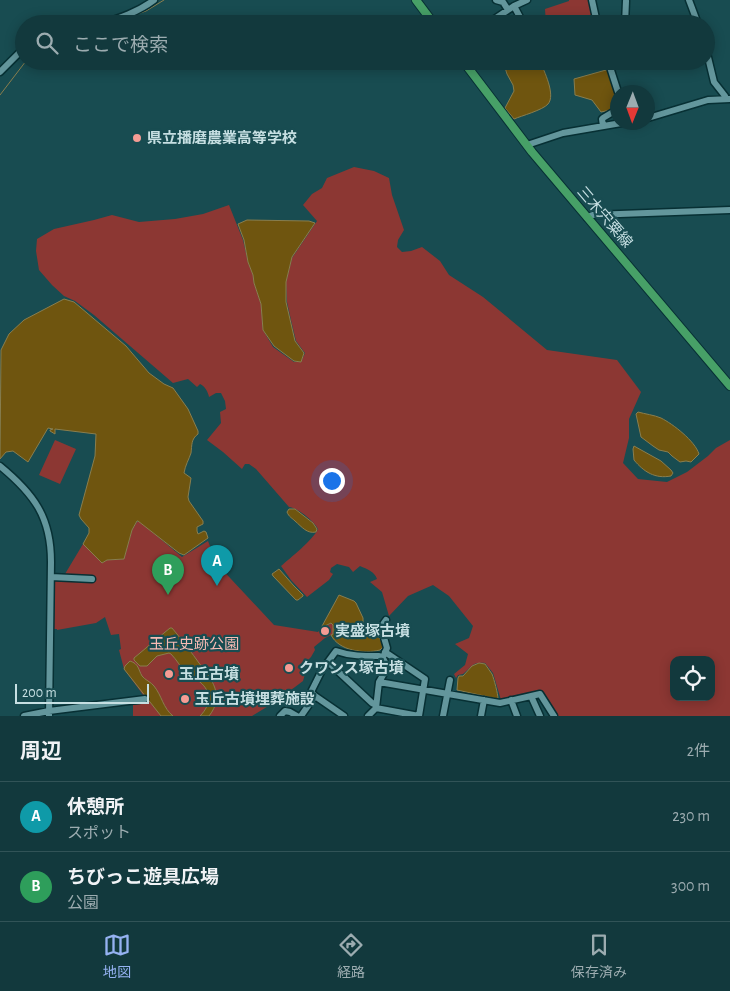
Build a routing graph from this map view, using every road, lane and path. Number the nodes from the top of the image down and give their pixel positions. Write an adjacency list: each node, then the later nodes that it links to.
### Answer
1 (154, 0): 10 (street)
2 (416, 0): 11 (main road)
3 (496, 0): 9 (street)
4 (527, 0): 8 (street)
5 (592, 0): 14 (street)
6 (626, 0): 15 (street)
7 (689, 0): 16 (street)
8 (514, 6): 9 (street); 13 (street)
9 (508, 10): 12 (street)
10 (126, 15)
11 (427, 15)
12 (500, 15)
13 (519, 15)
14 (595, 15)
15 (626, 15)
16 (695, 15)
17 (15, 57): 21 (street)
18 (470, 70): 28 (main road, 三木宍粟線)
19 (611, 70): 22 (street)
20 (711, 70): 23 (street)
21 (0, 72)
22 (616, 85)
23 (728, 99): 25 (street)
24 (610, 114): 27 (street)
25 (655, 116)
26 (610, 125): 27 (street)
27 (602, 126): 28 (street)
28 (527, 145): 30 (main road, 三木宍粟線)
29 (730, 210): 30 (street)
30 (587, 218): 31 (main road, 三木宍粟線)
31 (730, 386)
32 (0, 466): 33 (street)
33 (51, 578): 34 (street); 48 (street)
34 (92, 579)
35 (386, 620): 36 (street)
36 (384, 655): 37 (street); 39 (street); 40 (street)
37 (328, 662): 42 (street); 47 (street)
38 (450, 680): 41 (street)
39 (379, 682): 40 (street); 47 (street)
40 (424, 690): 41 (street); 55 (street)
41 (448, 694): 45 (street); 56 (street)
42 (315, 696): 52 (street); 53 (street)
43 (531, 696): 46 (street); 59 (street); 60 (street)
44 (145, 699): 48 (street)
45 (484, 700): 46 (street); 57 (street)
46 (511, 700): 58 (street)
47 (376, 706): 54 (street); 55 (street)
48 (49, 714): 49 (street)
49 (24, 716)
50 (280, 716): 51 (street)
51 (297, 716)
52 (301, 716)
53 (344, 716)
54 (368, 716)
55 (419, 716)
56 (443, 716)
57 (481, 716)
58 (517, 716)
59 (540, 716)
60 (554, 716)

